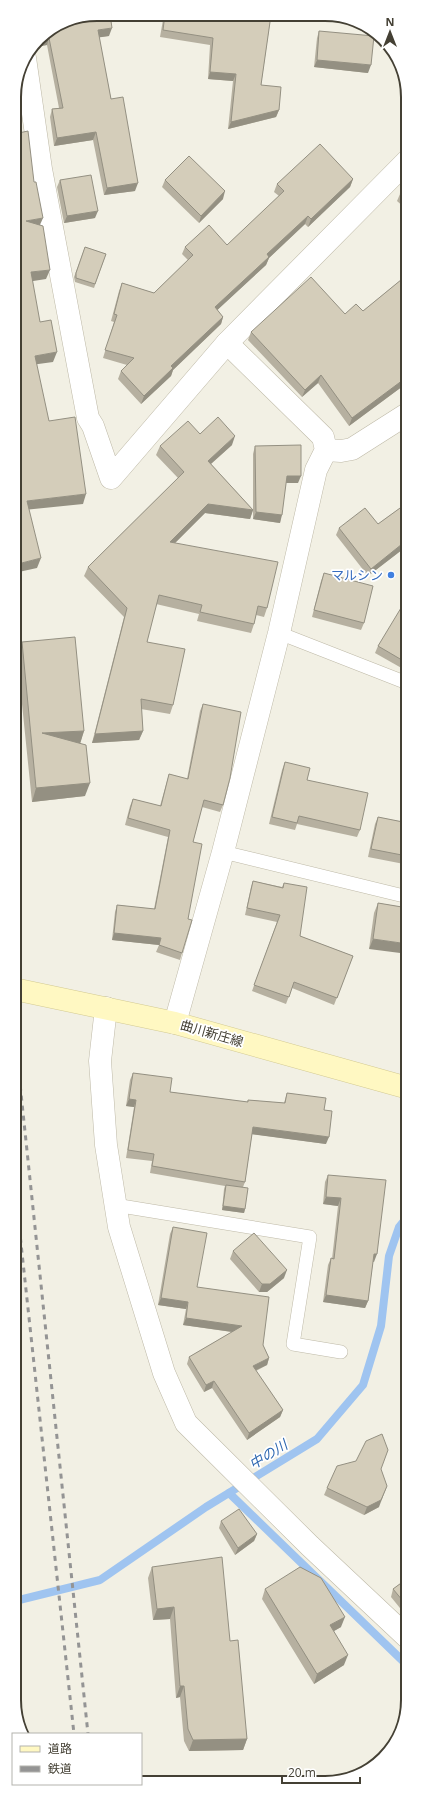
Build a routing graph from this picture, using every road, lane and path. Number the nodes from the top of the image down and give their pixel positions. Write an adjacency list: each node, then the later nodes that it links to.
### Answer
1 (27, 69): 3 (street)
2 (401, 167): 3 (street)
3 (227, 343): 5 (street)
4 (401, 418): 5 (street)
5 (326, 450): 6 (street)
6 (279, 633): 7 (lane); 8 (street)
7 (401, 680)
8 (223, 852): 9 (lane); 12 (street)
9 (401, 895)
10 (21, 990): 11 (main road, 曲川新庄線)
11 (106, 1008): 12 (main road, 曲川新庄線); 14 (street)
12 (175, 1023): 13 (main road, 曲川新庄線)
13 (401, 1086)
14 (116, 1205): 15 (lane); 16 (street)
15 (341, 1352)
16 (401, 1631)

